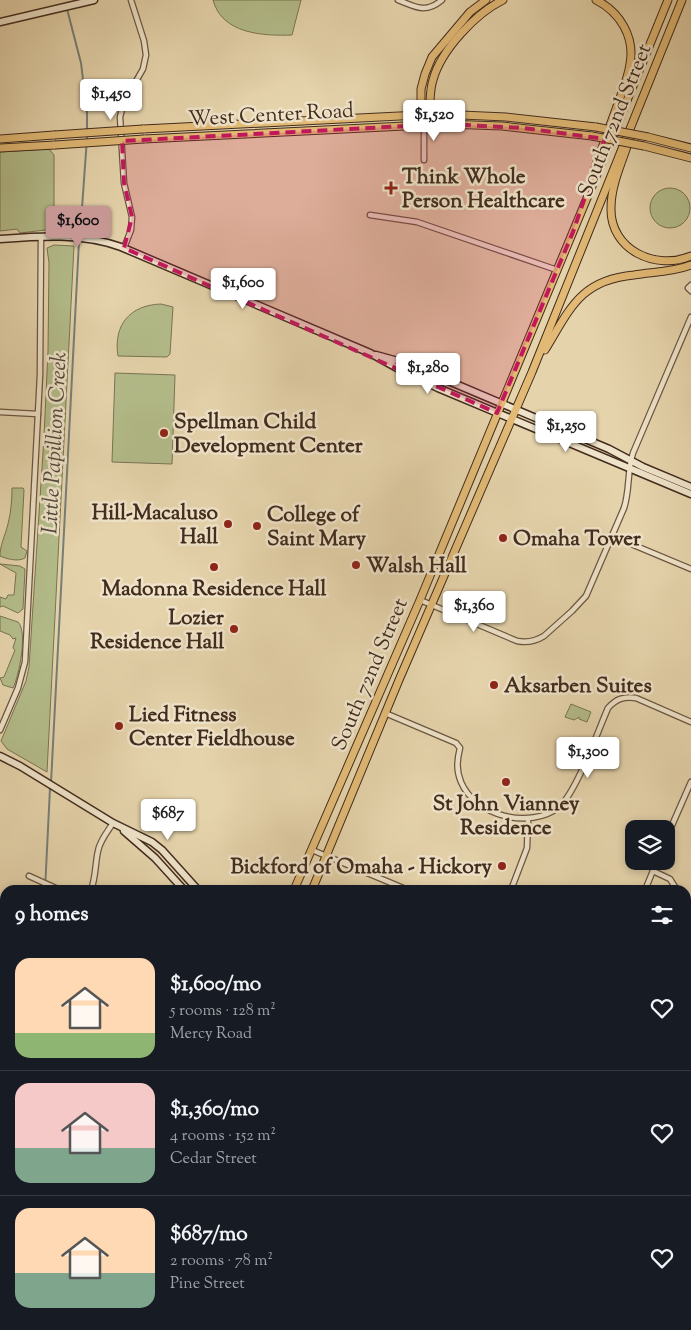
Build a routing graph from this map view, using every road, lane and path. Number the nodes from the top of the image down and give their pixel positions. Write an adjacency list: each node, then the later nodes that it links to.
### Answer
1 (94, 0): 10 (main road)
2 (131, 0): 24 (street)
3 (398, 0): 4 (street)
4 (442, 0)
5 (486, 0): 13 (main road)
6 (504, 0): 12 (main road)
7 (596, 0): 21 (main road)
8 (668, 0): 21 (main road, South 72nd Street)
9 (682, 0): 11 (main road, South 72nd Street)
10 (0, 22)
11 (653, 71): 25 (main road); 30 (main road, South 72nd Street)
12 (429, 114): 13 (main road, West Center Road); 14 (main road); 17 (main road, West Center Road, bridge)
13 (420, 115): 14 (main road); 15 (main road, West Center Road, bridge)
14 (424, 124): 16 (main road, West Center Road, bridge); 18 (main road, West Center Road, bridge); 19 (street)
15 (0, 139)
16 (0, 148)
17 (691, 148)
18 (691, 158)
19 (424, 160)
20 (370, 215): 27 (street)
21 (573, 232): 27 (main road, South 72nd Street)
22 (41, 237): 23 (main road); 24 (main road); 35 (street)
23 (0, 240)
24 (124, 248): 29 (main road)
25 (691, 256)
26 (691, 265): 30 (main road)
27 (557, 270): 31 (main road, South 72nd Street)
28 (691, 317): 37 (street)
29 (370, 353): 31 (main road); 34 (main road)
30 (532, 372): 32 (main road, South 72nd Street)
31 (501, 404): 32 (main road); 34 (main road, South 72nd Street)
32 (515, 410): 36 (main road, South 72nd Street); 37 (main road)
33 (0, 412): 35 (street)
34 (498, 413): 36 (main road); 42 (main road, South 72nd Street)
35 (38, 414): 46 (street)
36 (512, 419): 37 (main road); 43 (main road, South 72nd Street)
37 (630, 464): 38 (main road); 39 (main road); 40 (street)
38 (691, 487)
39 (691, 494)
40 (612, 536): 41 (street); 43 (street)
41 (691, 569)
42 (420, 600): 43 (street); 52 (main road, South 72nd Street)
43 (432, 605): 44 (main road, South 72nd Street)
44 (386, 713): 49 (street); 53 (main road, South 72nd Street)
45 (691, 722): 49 (street)
46 (0, 730)
47 (0, 756): 51 (main road)
48 (691, 782): 50 (street)
49 (528, 818): 63 (street)
50 (674, 820)
51 (113, 823): 57 (street); 58 (main road); 59 (main road)
52 (312, 850): 53 (street); 60 (main road, South 72nd Street)
53 (326, 856): 61 (main road, South 72nd Street); 62 (street)
54 (653, 871): 64 (street); 65 (street)
55 (29, 876): 56 (street)
56 (49, 885)
57 (93, 885)
58 (179, 885)
59 (194, 885)
60 (296, 885)
61 (314, 885)
62 (396, 885)
63 (513, 885)
64 (647, 885)
65 (674, 885)

